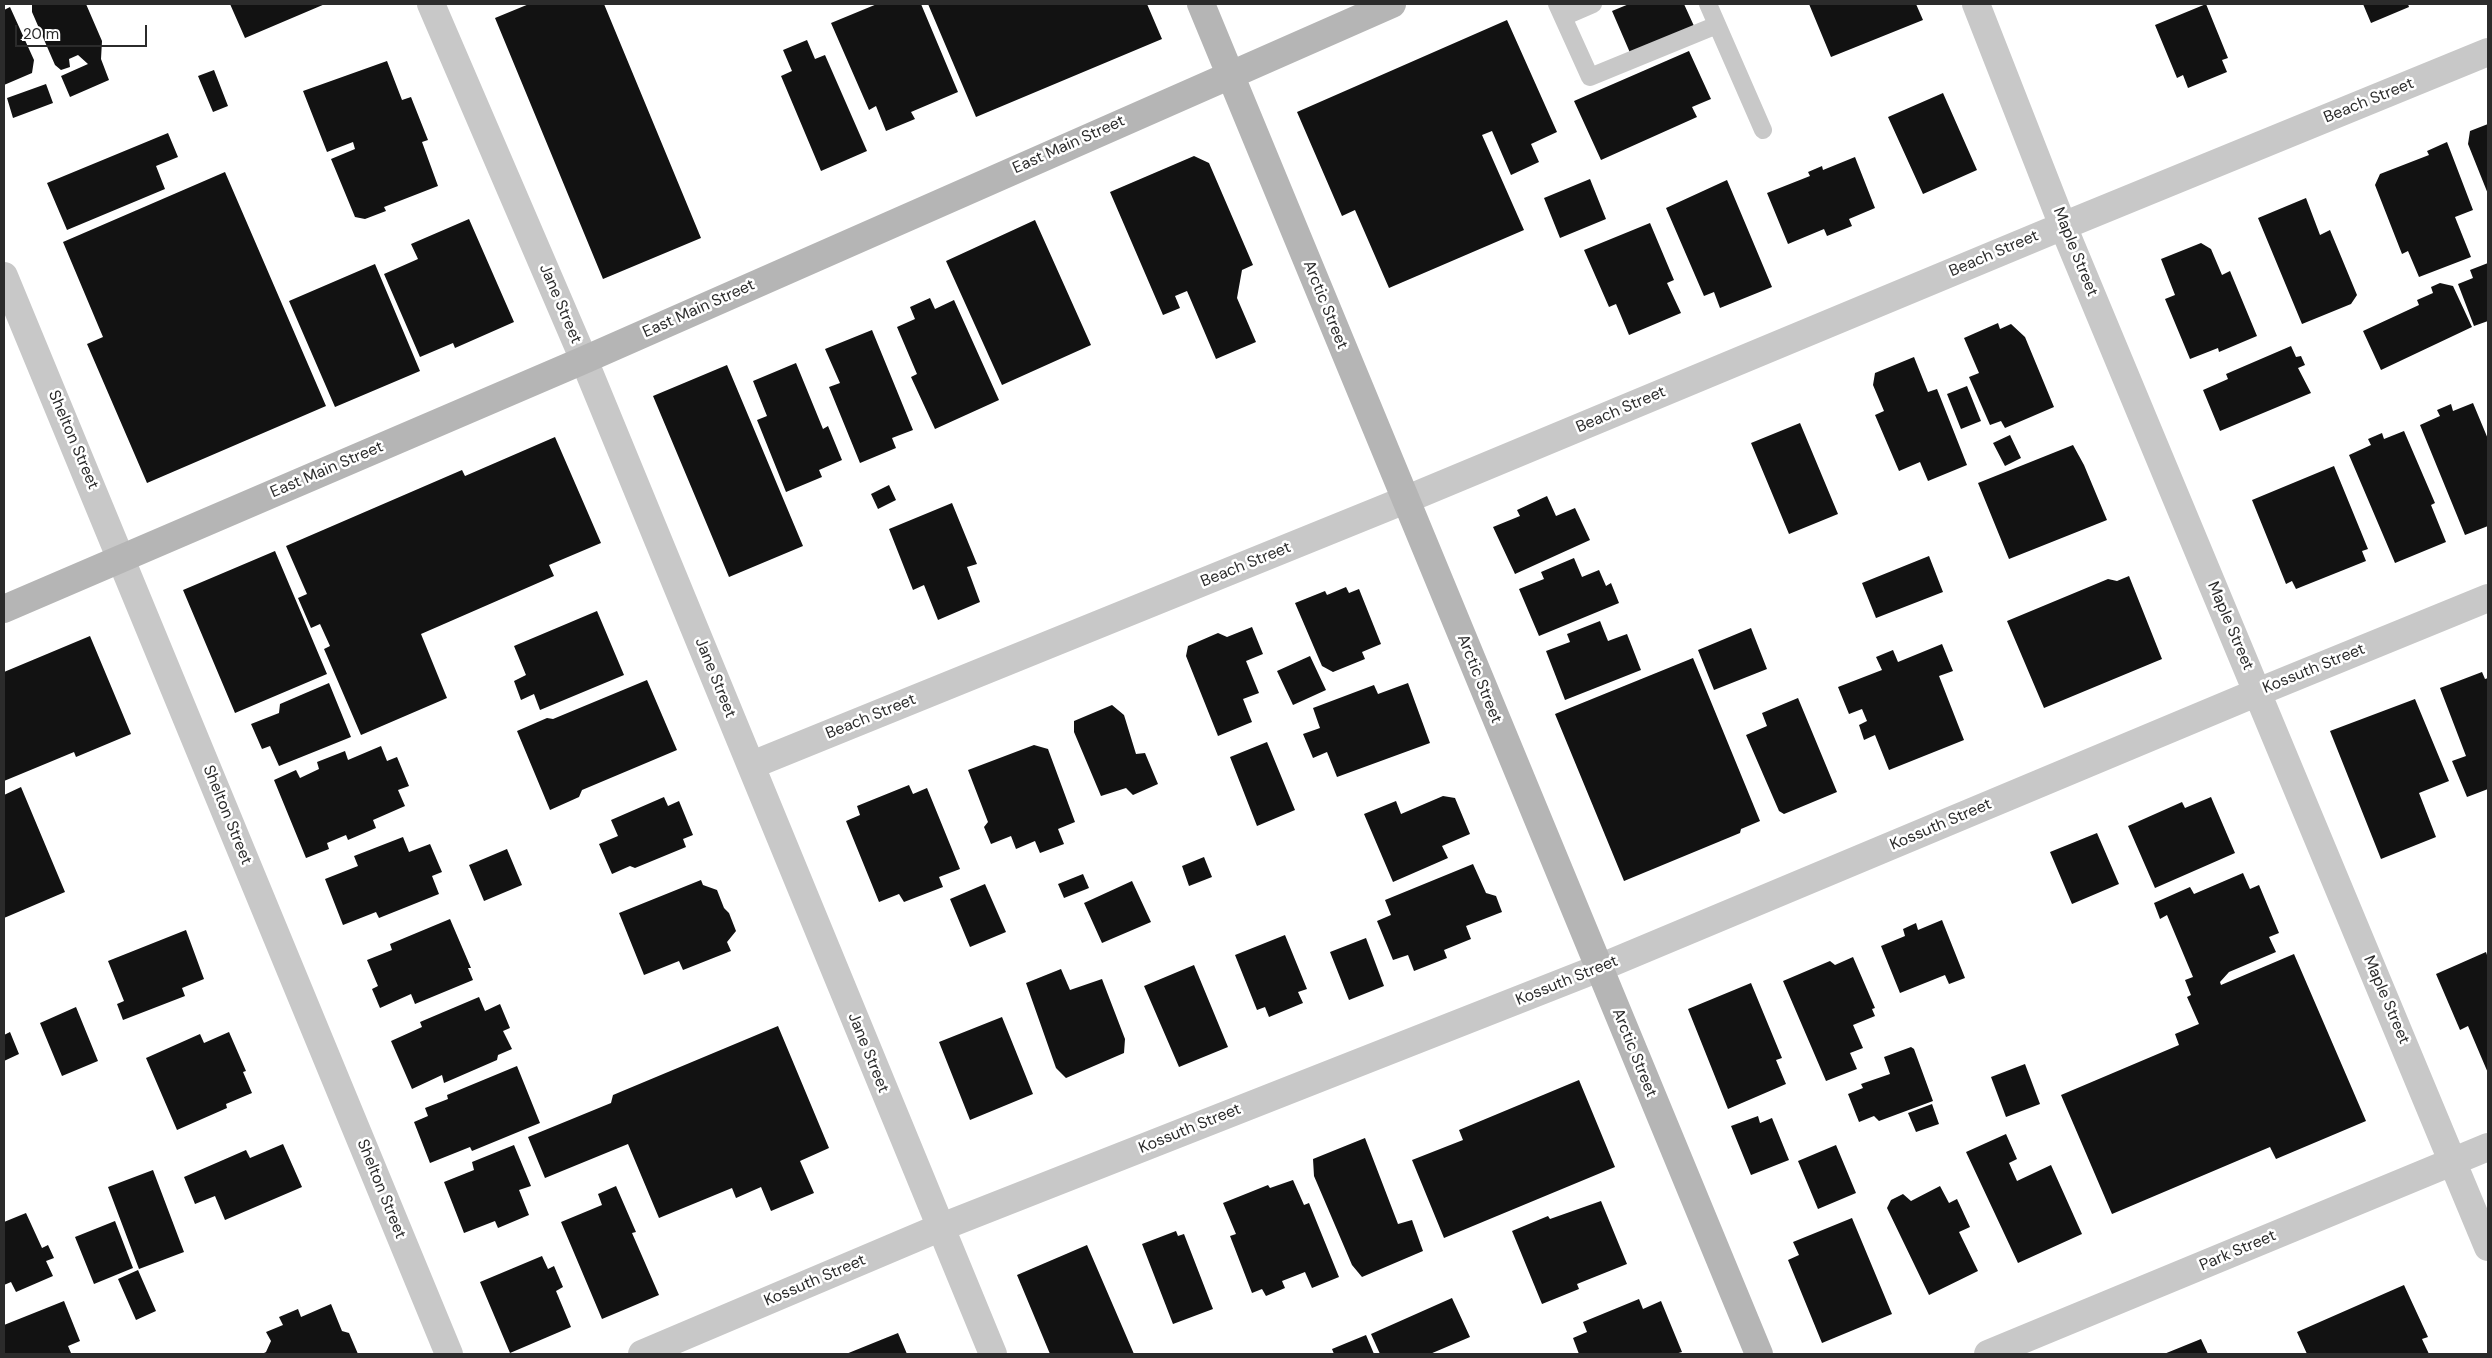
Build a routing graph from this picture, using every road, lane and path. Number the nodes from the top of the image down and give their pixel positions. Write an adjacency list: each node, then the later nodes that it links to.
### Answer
1 (431, 4): 14 (street, Jane Street)
2 (1201, 4): 10 (main road, Arctic Street)
3 (1392, 4): 10 (main road, East Main Street)
4 (1593, 4): 7 (lane)
5 (1708, 4): 8 (lane)
6 (1976, 4): 12 (street, Maple Street)
7 (1560, 10): 8 (lane)
8 (1717, 25): 11 (lane)
9 (2488, 52): 12 (street, Beach Street)
10 (1230, 74): 14 (main road, East Main Street); 15 (main road, Arctic Street)
11 (1763, 130)
12 (2063, 226): 15 (street, Beach Street); 19 (street, Maple Street)
13 (4, 276): 16 (street, Shelton Street)
14 (584, 360): 16 (main road, East Main Street); 20 (street, Jane Street)
15 (1405, 500): 20 (street, Beach Street); 21 (main road, Arctic Street)
16 (122, 557): 18 (main road, East Main Street); 26 (street, Shelton Street)
17 (2488, 598): 19 (street, Kossuth Street)
18 (4, 609)
19 (2258, 692): 21 (street, Kossuth Street); 23 (street, Maple Street)
20 (752, 765): 24 (street, Jane Street)
21 (1599, 968): 24 (street, Kossuth Street); 29 (main road, Arctic Street)
22 (2488, 1147): 23 (street, Park Street)
23 (2453, 1161): 25 (street, Maple Street); 30 (street, Park Street)
24 (939, 1228): 27 (street, Kossuth Street); 28 (street, Jane Street)
25 (2488, 1247)
26 (449, 1354)
27 (642, 1354)
28 (992, 1354)
29 (1759, 1354)
30 (1988, 1354)

